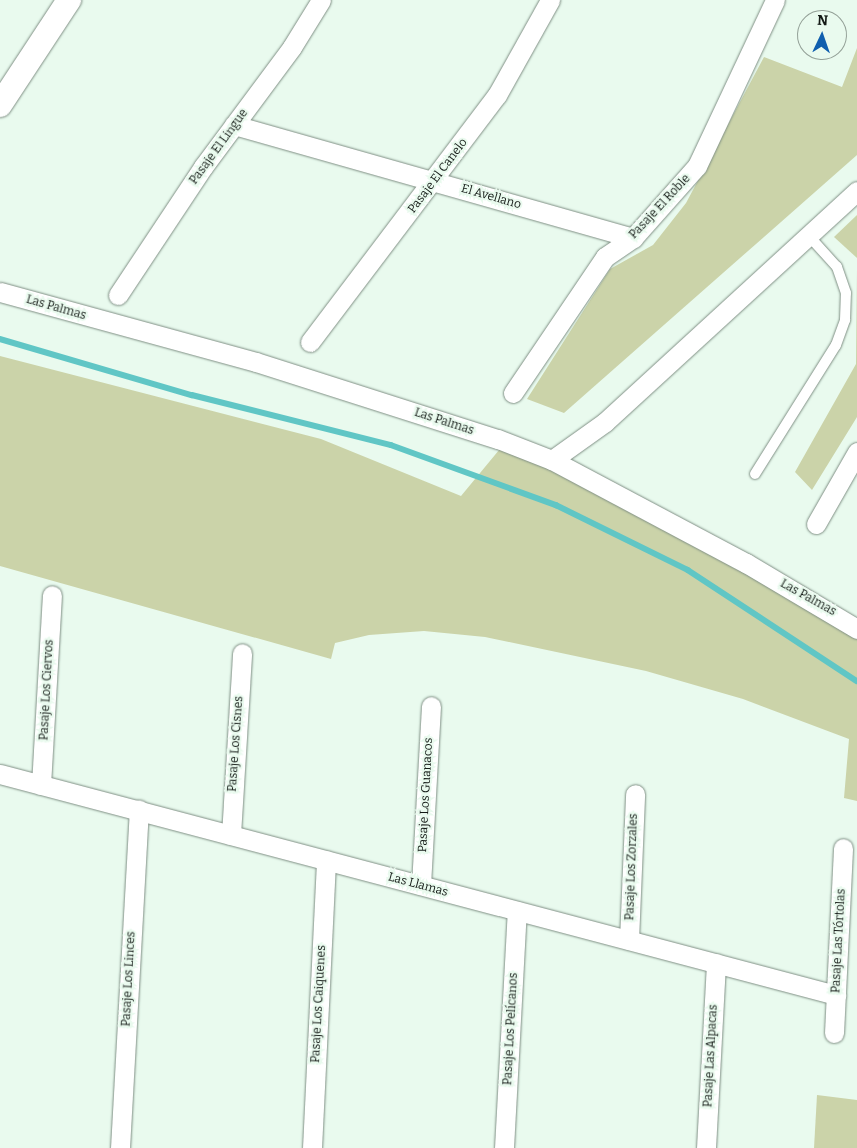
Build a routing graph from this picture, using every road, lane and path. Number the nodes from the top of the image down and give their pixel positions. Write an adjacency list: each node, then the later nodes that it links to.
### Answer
1 (69, 0): 5 (street)
2 (321, 0): 6 (street, Pasaje El Lingue)
3 (550, 0): 7 (street, Pasaje El Canelo)
4 (775, 0): 10 (street, Pasaje El Roble)
5 (0, 105)
6 (234, 125): 7 (street, El Avellano); 12 (street, Pasaje El Lingue)
7 (435, 181): 10 (street, El Avellano); 13 (street, Pasaje El Canelo)
8 (857, 192): 9 (street)
9 (809, 236): 16 (street); 17 (lane)
10 (633, 238): 14 (street, Pasaje El Roble)
11 (0, 292): 16 (street, Las Palmas)
12 (118, 295)
13 (310, 342)
14 (513, 393)
15 (857, 452): 18 (street)
16 (552, 460): 20 (street, Las Palmas)
17 (755, 474)
18 (816, 524)
19 (52, 595): 24 (street, Pasaje Los Ciervos)
20 (857, 629)
21 (242, 653): 27 (street, Pasaje Los Cisnes)
22 (431, 706): 30 (street, Pasaje Los Guanacos)
23 (0, 774): 24 (street, Las Llamas)
24 (41, 785): 26 (street, Las Llamas)
25 (635, 794): 32 (street, Pasaje Los Zorzales)
26 (139, 810): 27 (street, Las Llamas); 36 (street, Pasaje Los Linces)
27 (230, 835): 29 (street, Las Llamas)
28 (843, 848): 34 (street, Pasaje Las Tórtolas)
29 (326, 860): 30 (street, Las Llamas); 37 (street, Pasaje Los Caiquenes)
30 (421, 885): 31 (street, Las Llamas)
31 (518, 911): 32 (street, Las Llamas); 38 (street, Pasaje Los Pelícanos)
32 (629, 940): 33 (street, Las Llamas)
33 (716, 964): 34 (street, Las Llamas); 39 (street, Pasaje Las Alpacas)
34 (836, 995): 35 (street, Pasaje Las Tórtolas)
35 (834, 1033)
36 (120, 1148)
37 (312, 1148)
38 (504, 1148)
39 (706, 1148)

